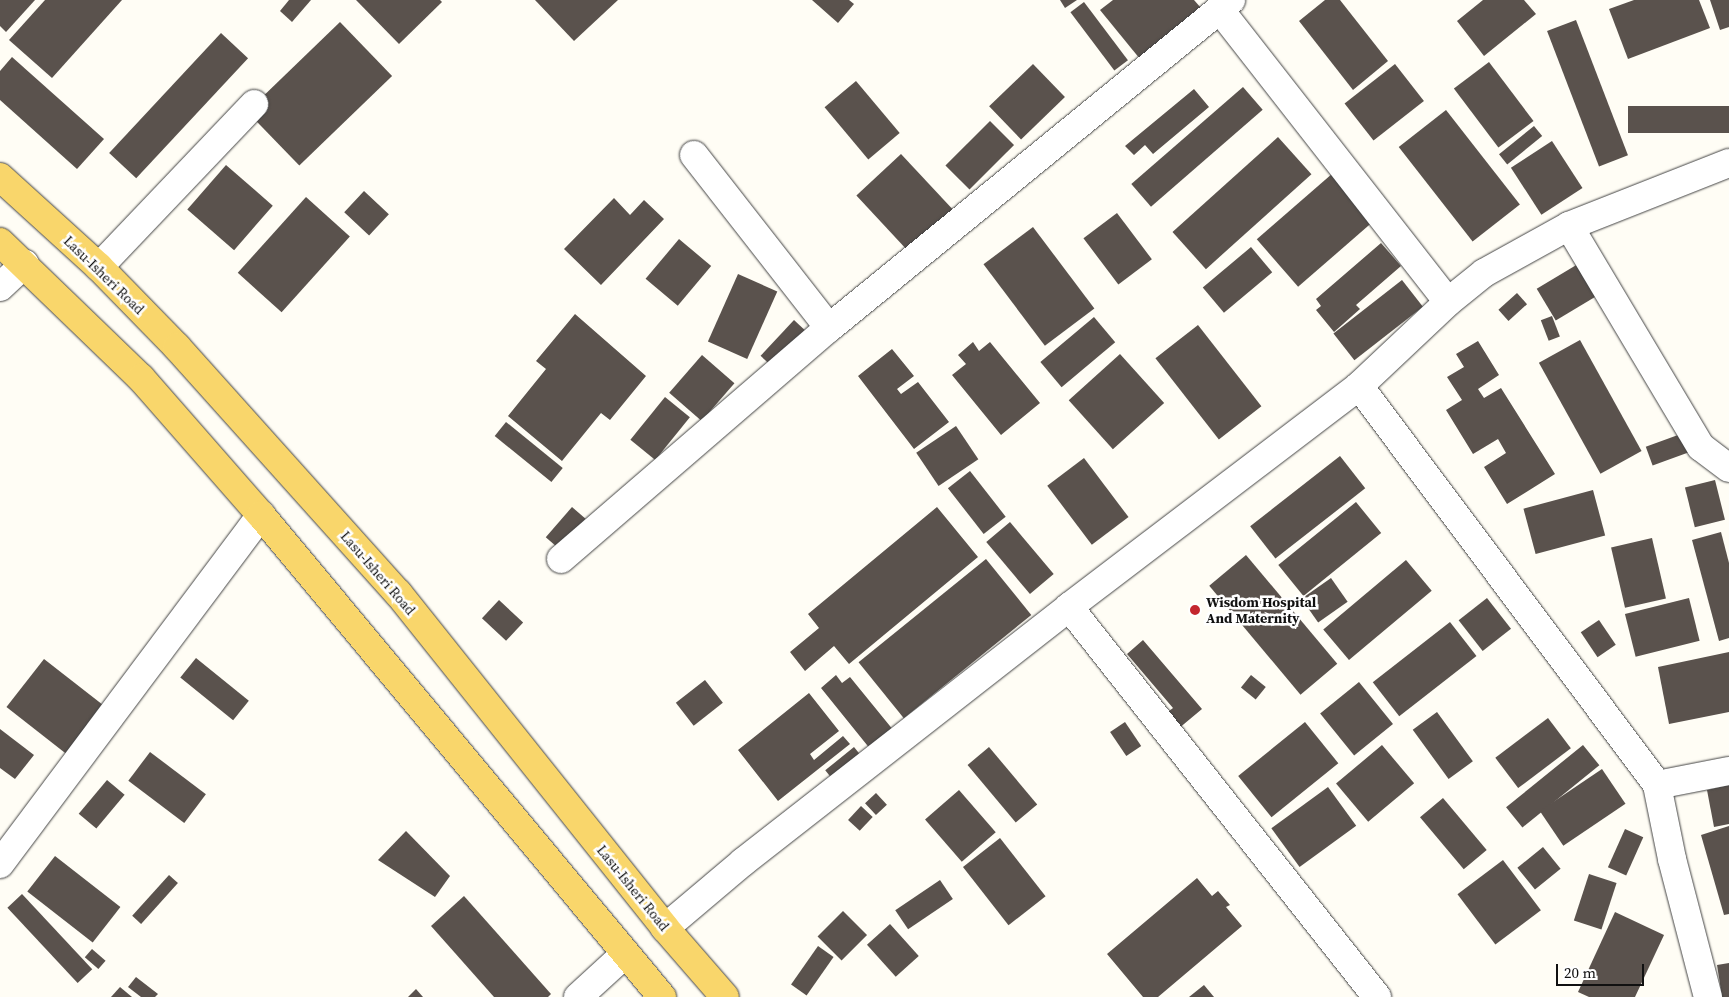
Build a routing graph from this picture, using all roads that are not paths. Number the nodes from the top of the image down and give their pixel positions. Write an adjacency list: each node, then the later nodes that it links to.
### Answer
1 (1226, 5): 11 (street); 12 (street)
2 (254, 104): 9 (street)
3 (694, 155): 12 (street)
4 (1729, 163): 6 (street)
5 (0, 176): 9 (main road, Lasu-Isheri Road)
6 (1569, 226): 11 (street); 14 (street)
7 (0, 242): 8 (main road)
8 (25, 264): 10 (street); 15 (main road)
9 (99, 267): 21 (main road, Lasu-Isheri Road)
10 (0, 287)
11 (1448, 302): 13 (street)
12 (830, 328): 16 (street)
13 (1359, 386): 17 (street); 19 (street)
14 (1729, 468)
15 (261, 515): 20 (street); 22 (main road)
16 (561, 559)
17 (1069, 607): 21 (street); 26 (street)
18 (1729, 771): 19 (street)
19 (1657, 785): 27 (street)
20 (0, 864)
21 (665, 928): 25 (main road, Lasu-Isheri Road)
22 (625, 954): 23 (street); 24 (main road)
23 (578, 997)
24 (662, 997)
25 (725, 997)
26 (1378, 997)
27 (1708, 997)

